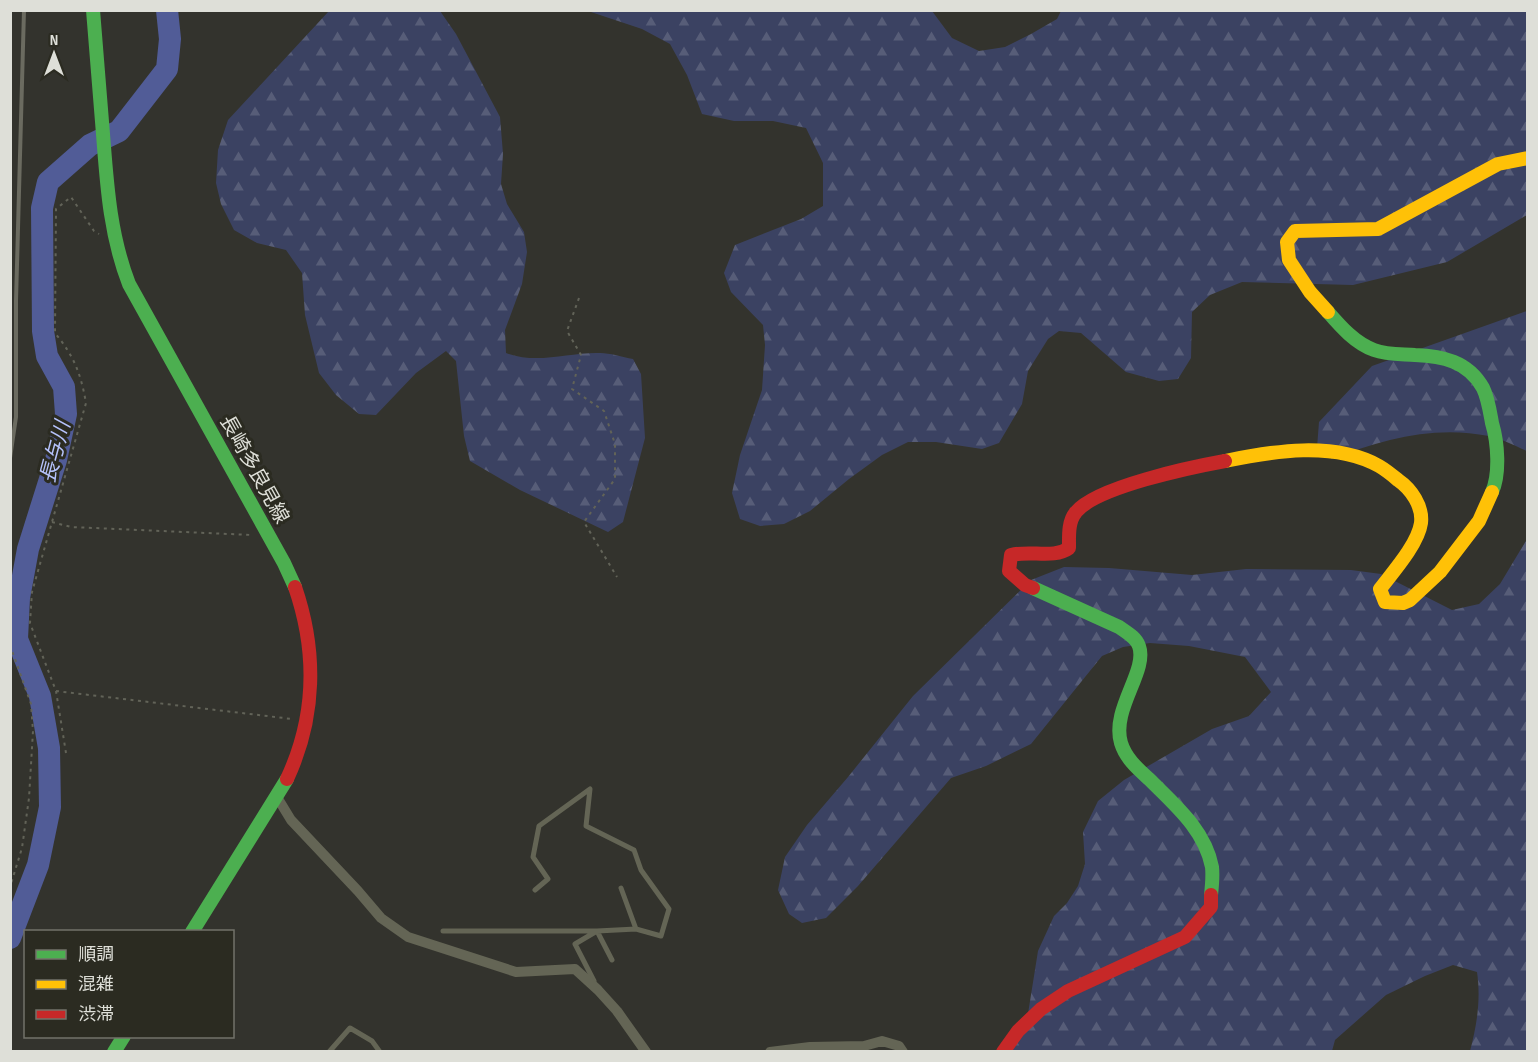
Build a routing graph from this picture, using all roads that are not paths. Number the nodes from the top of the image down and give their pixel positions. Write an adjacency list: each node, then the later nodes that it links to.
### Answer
1 (93, 10): 3 (street, 長崎多良見線)
2 (1527, 158): 19 (street)
3 (277, 797): 7 (street, 長崎多良見線); 11 (street)
4 (621, 888): 6 (lane)
5 (535, 890): 6 (lane)
6 (636, 929): 9 (lane)
7 (193, 930)
8 (443, 931): 9 (lane)
9 (597, 931): 10 (lane); 11 (lane)
10 (612, 960)
11 (598, 990): 16 (street)
12 (123, 1038): 13 (street)
13 (114, 1052)
14 (329, 1052): 15 (lane)
15 (380, 1052)
16 (646, 1052)
17 (770, 1052): 18 (street)
18 (903, 1052)
19 (1003, 1052)

